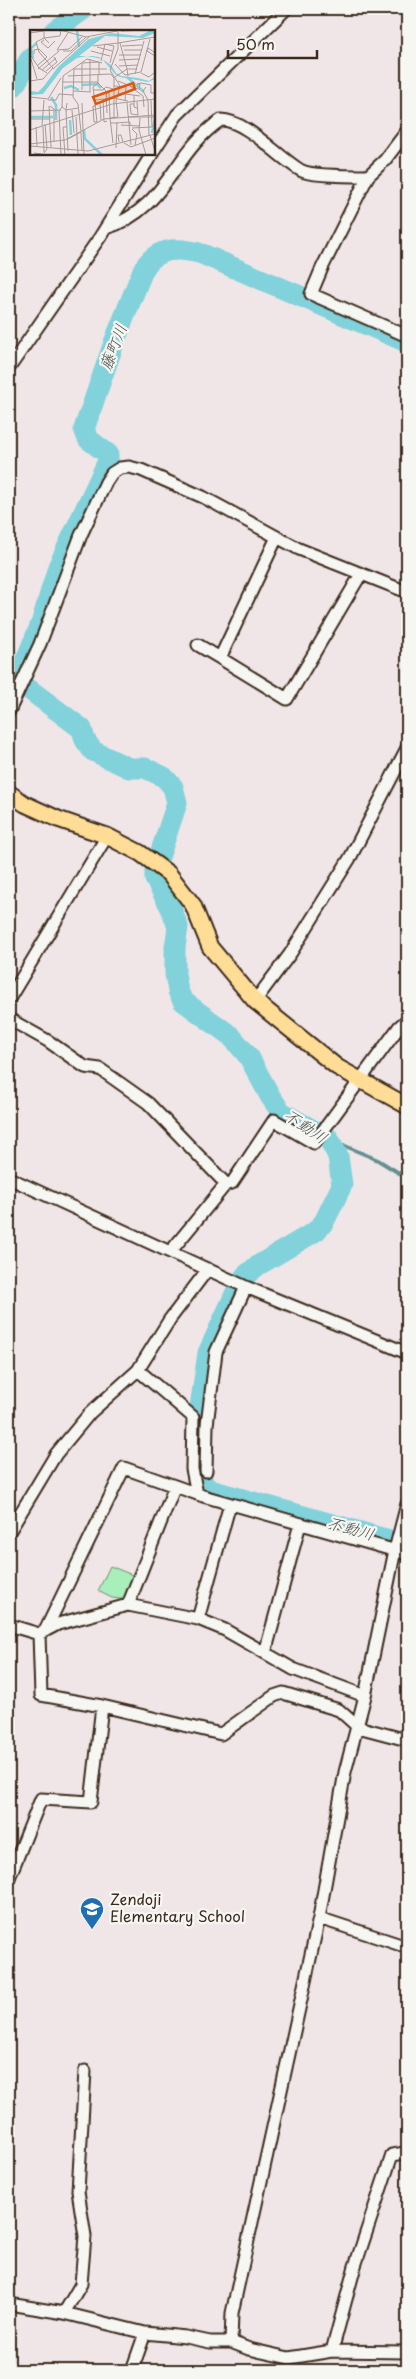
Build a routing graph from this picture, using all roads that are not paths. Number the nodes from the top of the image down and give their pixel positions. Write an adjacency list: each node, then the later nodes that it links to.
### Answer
1 (286, 9): 3 (street)
2 (407, 130): 5 (street)
3 (155, 149)
4 (151, 155): 6 (street)
5 (368, 176): 6 (street); 7 (street)
6 (106, 228): 8 (street)
7 (407, 336)
8 (9, 368)
9 (277, 538): 10 (street); 13 (street); 14 (street)
10 (361, 574): 11 (street); 13 (street)
11 (407, 592)
12 (198, 644): 13 (street)
13 (220, 658)
14 (9, 711)
15 (407, 748): 19 (street)
16 (9, 793): 17 (main road)
17 (107, 836): 18 (street); 19 (main road)
18 (9, 999)
19 (255, 1000): 22 (main road)
20 (9, 1019): 25 (street)
21 (407, 1020): 22 (street)
22 (360, 1081): 23 (main road); 25 (street)
23 (407, 1106)
24 (9, 1178): 26 (street)
25 (226, 1184): 26 (street)
26 (171, 1251): 27 (street)
27 (208, 1269): 28 (street); 30 (street)
28 (246, 1287): 29 (street); 31 (street)
29 (407, 1354)
30 (138, 1370): 33 (street); 37 (street)
31 (206, 1471)
32 (175, 1486): 33 (street); 40 (street); 43 (street)
33 (198, 1494): 34 (street)
34 (230, 1504): 36 (street); 41 (street)
35 (407, 1504): 38 (street)
36 (300, 1524): 38 (street); 44 (street)
37 (9, 1532)
38 (396, 1545): 39 (street); 45 (street)
39 (407, 1554)
40 (128, 1605): 41 (street); 43 (street)
41 (198, 1619): 44 (street)
42 (9, 1624): 43 (street)
43 (42, 1633): 46 (street)
44 (266, 1653): 45 (street)
45 (365, 1696): 47 (street)
46 (102, 1706): 47 (street); 49 (street)
47 (358, 1726): 48 (street); 50 (street)
48 (407, 1740)
49 (9, 1878)
50 (319, 1918): 51 (street); 57 (street)
51 (407, 1947)
52 (85, 2071): 55 (street)
53 (407, 2151): 58 (street)
54 (9, 2304): 55 (street)
55 (64, 2313): 56 (street)
56 (144, 2333): 57 (street); 61 (street)
57 (231, 2342): 60 (street)
58 (332, 2351): 59 (street); 60 (street)
59 (407, 2352)
60 (289, 2358): 62 (street)
61 (132, 2370)
62 (288, 2370)

